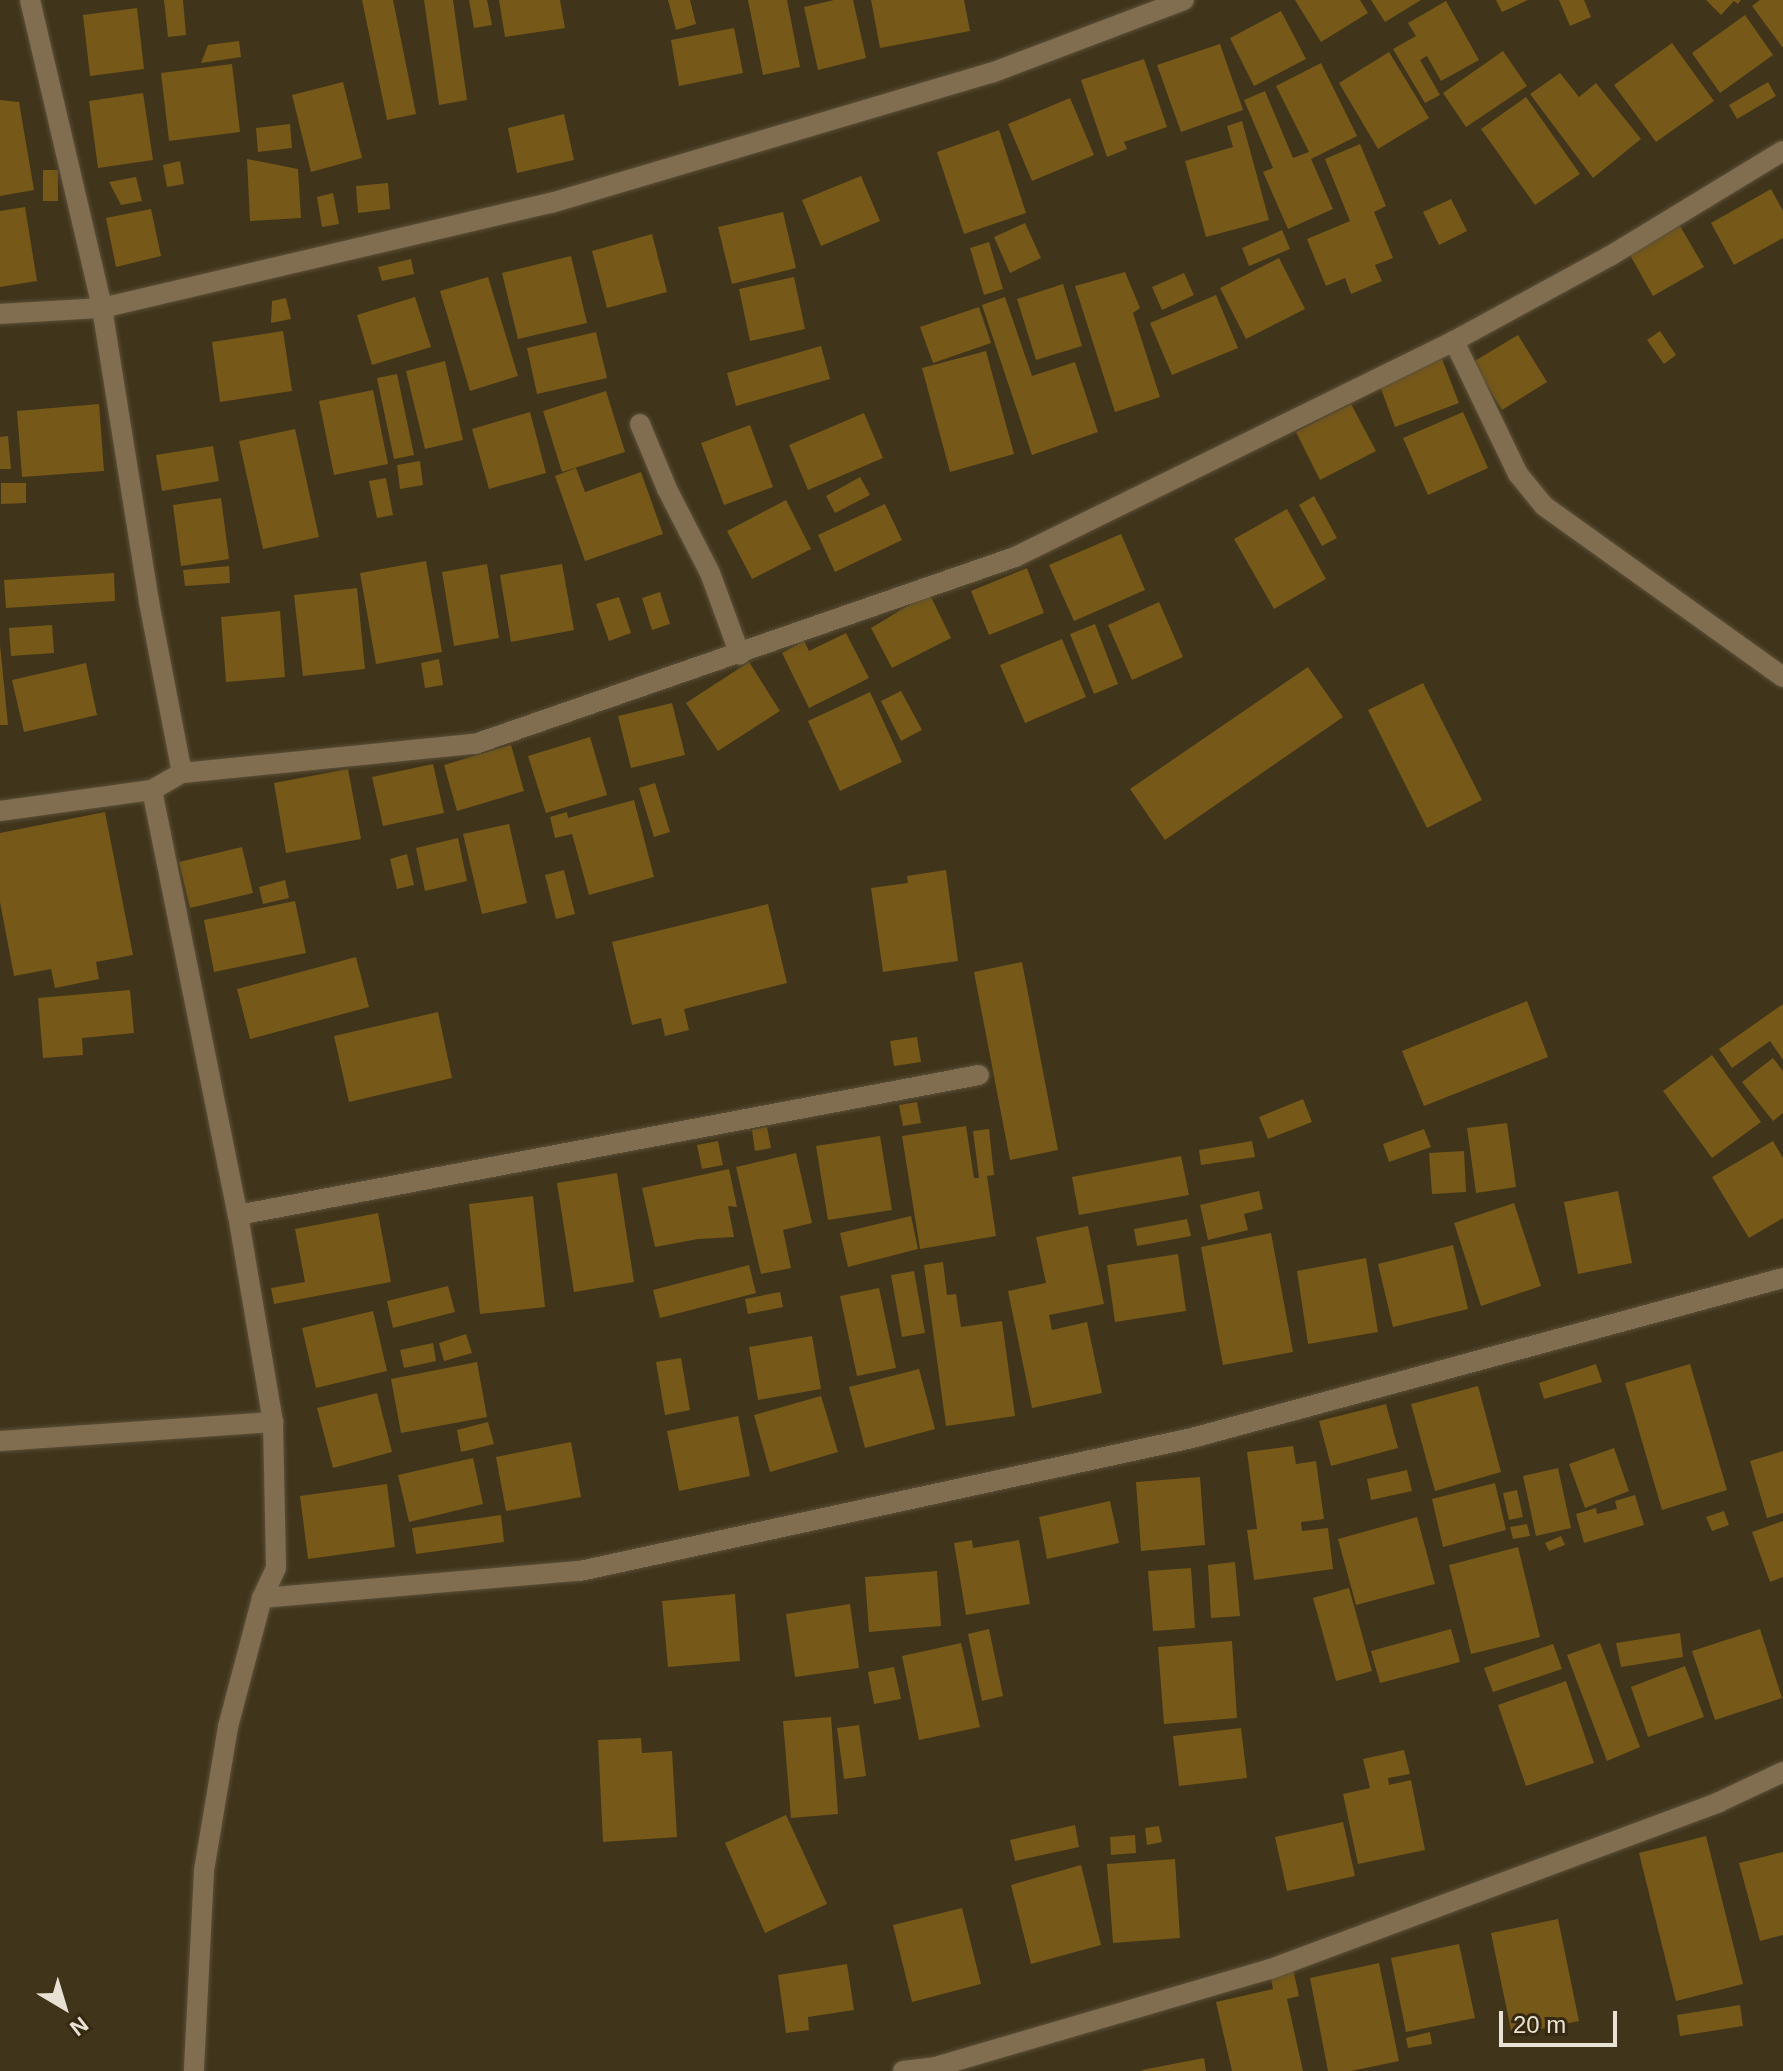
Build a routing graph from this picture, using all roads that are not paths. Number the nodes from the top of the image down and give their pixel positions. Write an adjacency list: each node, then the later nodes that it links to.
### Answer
1 (30, 0): 4 (street)
2 (1184, 0): 4 (street)
3 (1783, 151): 6 (street)
4 (102, 308): 5 (street); 10 (street)
5 (0, 314)
6 (1454, 341): 8 (street); 9 (street)
7 (640, 424): 8 (street)
8 (740, 655): 10 (street)
9 (1783, 677)
10 (182, 773): 11 (street)
11 (152, 790): 12 (street); 14 (street)
12 (0, 811)
13 (979, 1075): 14 (street)
14 (238, 1215): 16 (street)
15 (1783, 1278): 18 (street)
16 (273, 1422): 17 (street); 18 (street)
17 (0, 1441)
18 (262, 1598): 20 (street)
19 (1783, 1772): 21 (street)
20 (194, 2071)
21 (903, 2071)

